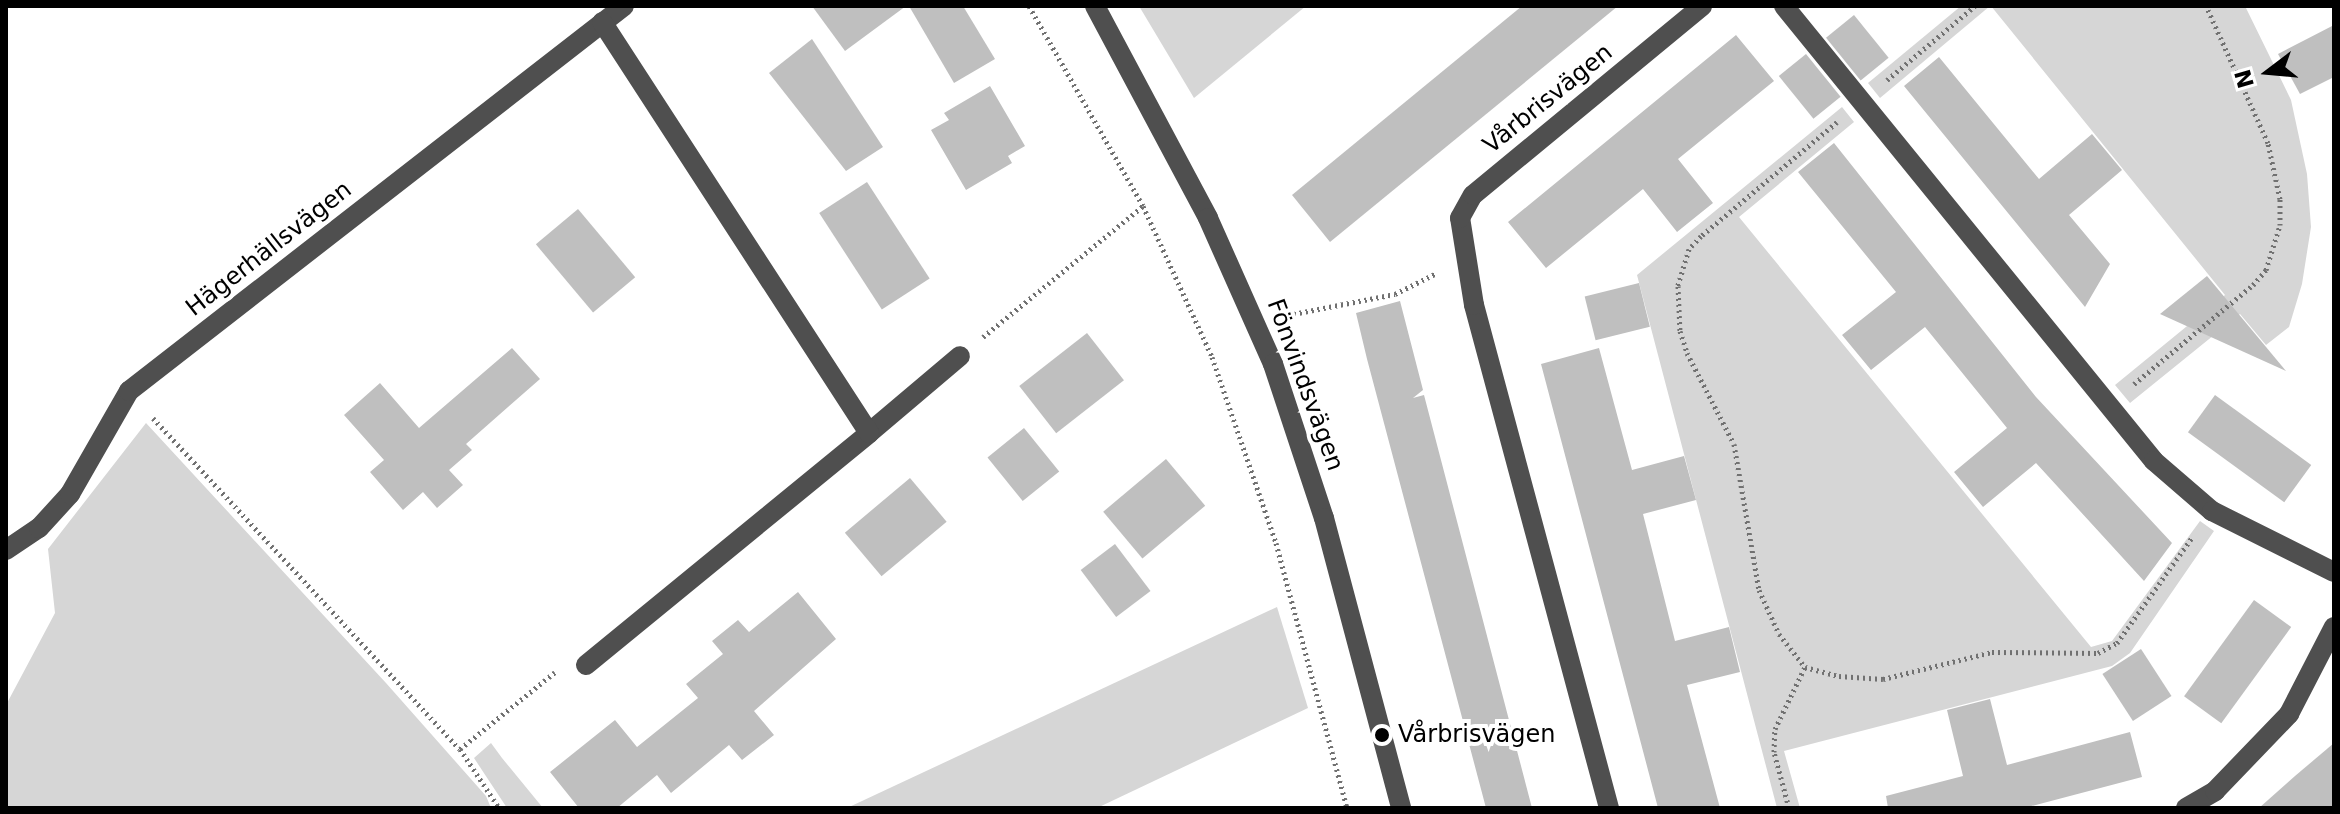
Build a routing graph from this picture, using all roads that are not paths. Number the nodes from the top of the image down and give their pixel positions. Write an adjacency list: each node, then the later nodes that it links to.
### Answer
1 (624, 6): 5 (street, Hägerhällsvägen)
2 (1095, 6): 12 (street, Fönvindsvägen)
3 (1702, 6): 13 (street, Vårbrisvägen)
4 (1784, 6): 9 (street)
5 (602, 22): 7 (street); 8 (street, Hägerhällsvägen)
6 (960, 356): 7 (street)
7 (869, 433): 11 (street)
8 (6, 550)
9 (2334, 572)
10 (2334, 627): 14 (street)
11 (586, 665)
12 (1401, 808)
13 (1609, 808)
14 (2186, 808)

